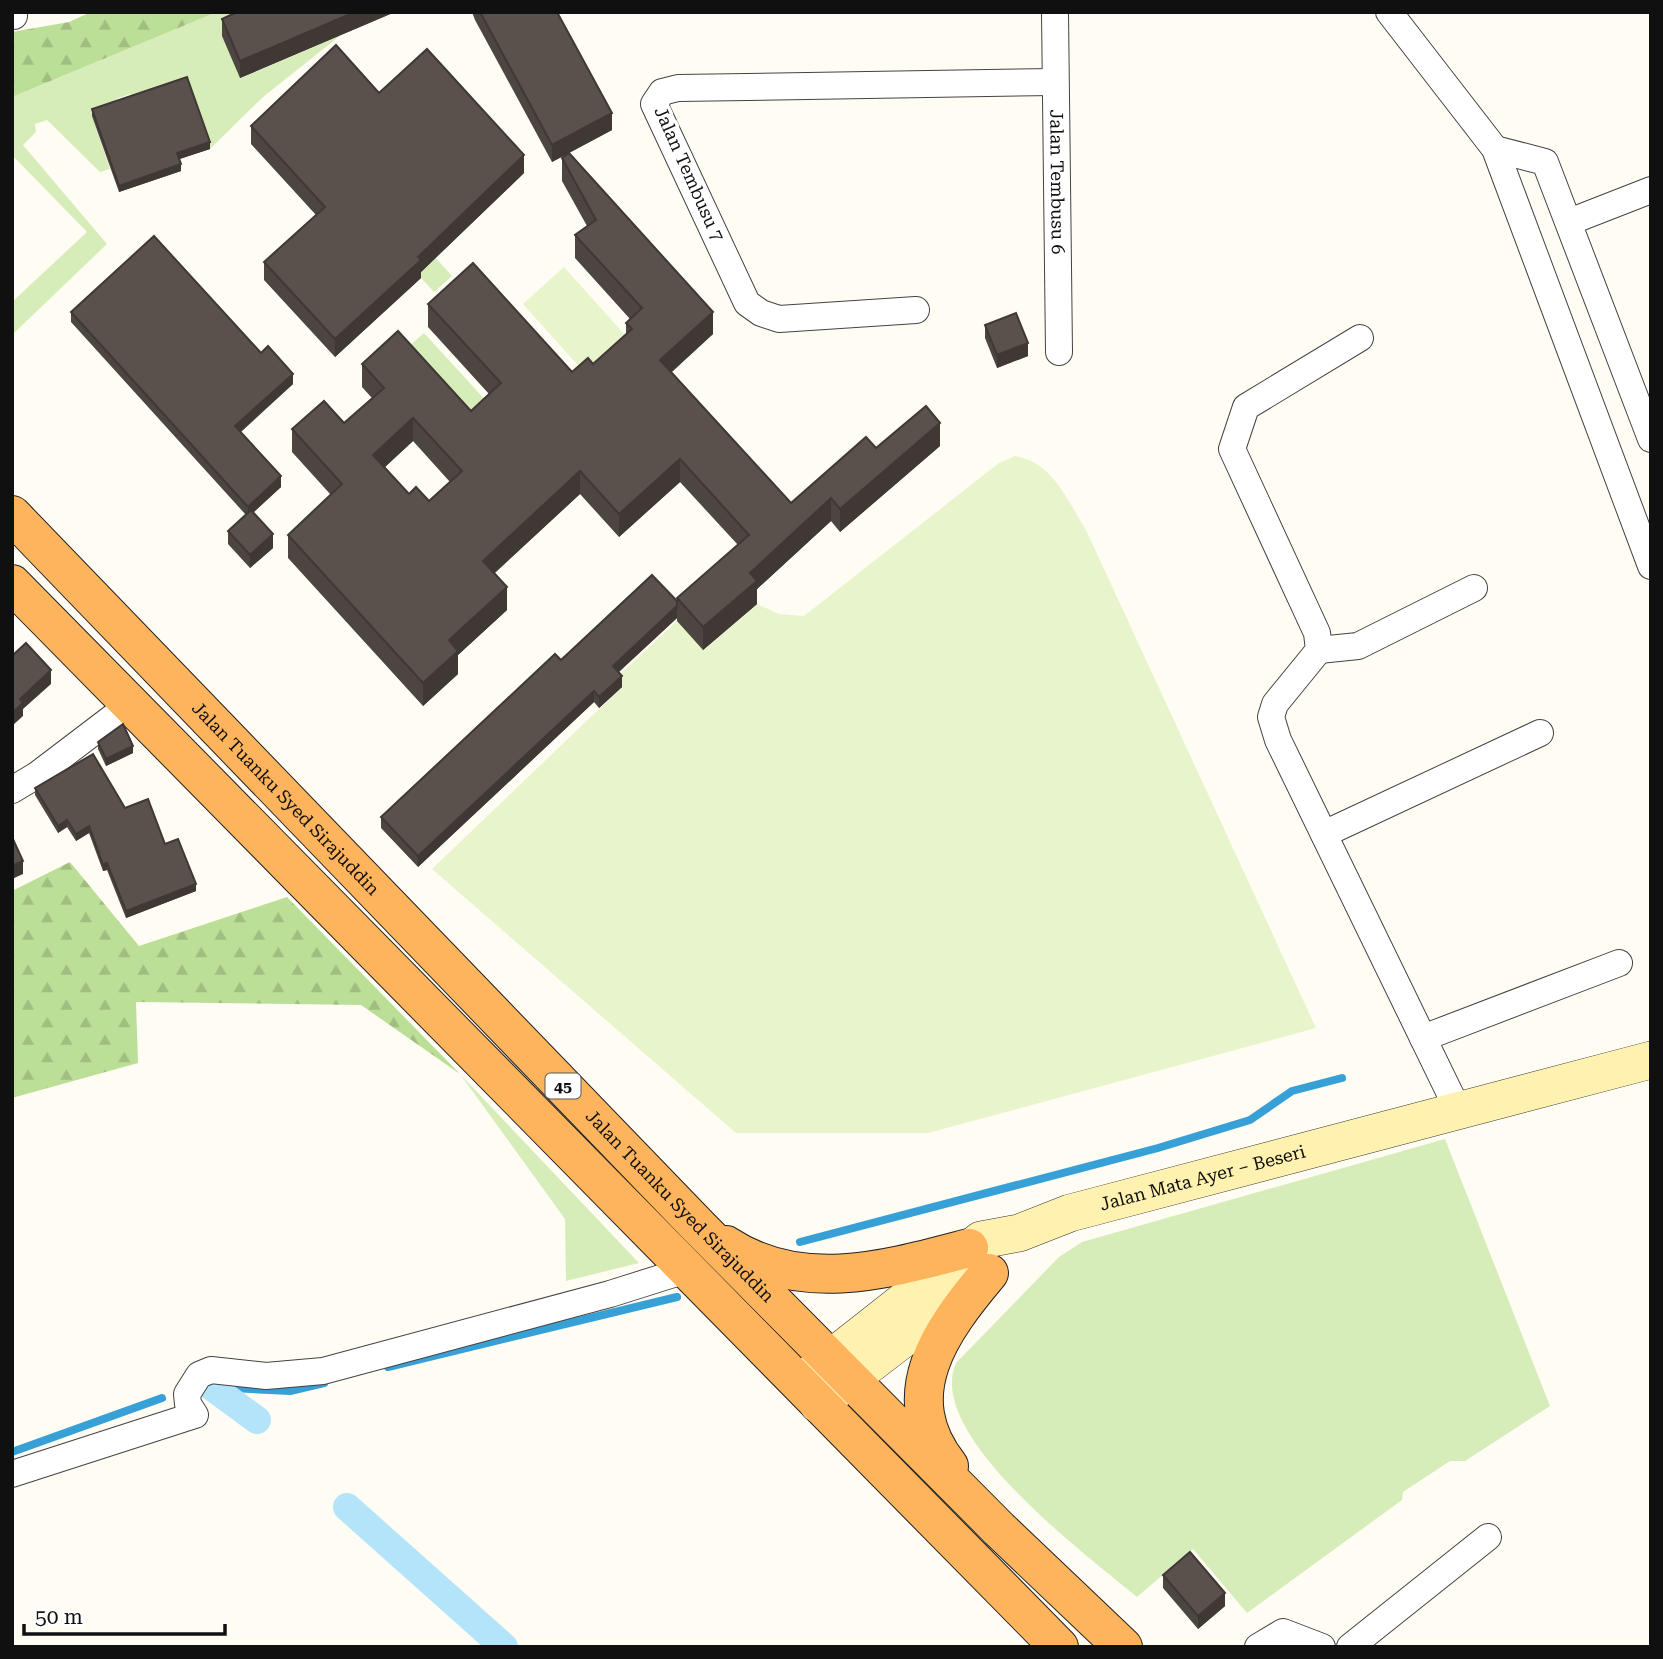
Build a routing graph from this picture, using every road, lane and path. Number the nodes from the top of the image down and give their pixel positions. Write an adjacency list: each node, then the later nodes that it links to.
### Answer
1 (1055, 12): 3 (street, Jalan Tembusu 6)
2 (1389, 12): 4 (street)
3 (1054, 82): 7 (street, Jalan Tembusu 7); 9 (street, Jalan Tembusu 6)
4 (1495, 149): 6 (street); 12 (street)
5 (1651, 191): 6 (street)
6 (1569, 222): 10 (street)
7 (916, 310)
8 (1360, 338): 15 (street)
9 (1059, 352)
10 (1651, 439)
11 (12, 515): 24 (highway, Jalan Tuanku Syed Sirajuddin / 45)
12 (1651, 566)
13 (12, 584): 16 (highway, 45)
14 (1474, 588): 15 (street)
15 (1319, 650): 19 (street)
16 (129, 705): 18 (street); 26 (highway, 45)
17 (1540, 733): 19 (street)
18 (12, 790)
19 (1324, 834): 21 (street)
20 (1619, 963): 21 (street)
21 (1423, 1038): 23 (street)
22 (1651, 1060): 23 (main road, Jalan Mata Ayer – Beseri)
23 (1458, 1110): 25 (main road, Jalan Mata Ayer – Beseri)
24 (698, 1226): 25 (highway); 27 (highway, Jalan Tuanku Syed Sirajuddin / 45)
25 (979, 1260): 27 (main road, Jalan Mata Ayer – Beseri); 30 (highway)
26 (686, 1269): 28 (highway, 45); 29 (street)
27 (839, 1369): 28 (main road, Jalan Mata Ayer – Beseri); 30 (highway, Jalan Tuanku Syed Sirajuddin / 45)
28 (808, 1394): 32 (highway, 45)
29 (12, 1474)
30 (999, 1529): 33 (highway, Jalan Tuanku Syed Sirajuddin / 45)
31 (1488, 1537): 36 (street)
32 (1059, 1647)
33 (1123, 1647)
34 (1258, 1647): 35 (street)
35 (1322, 1647)
36 (1350, 1647)

